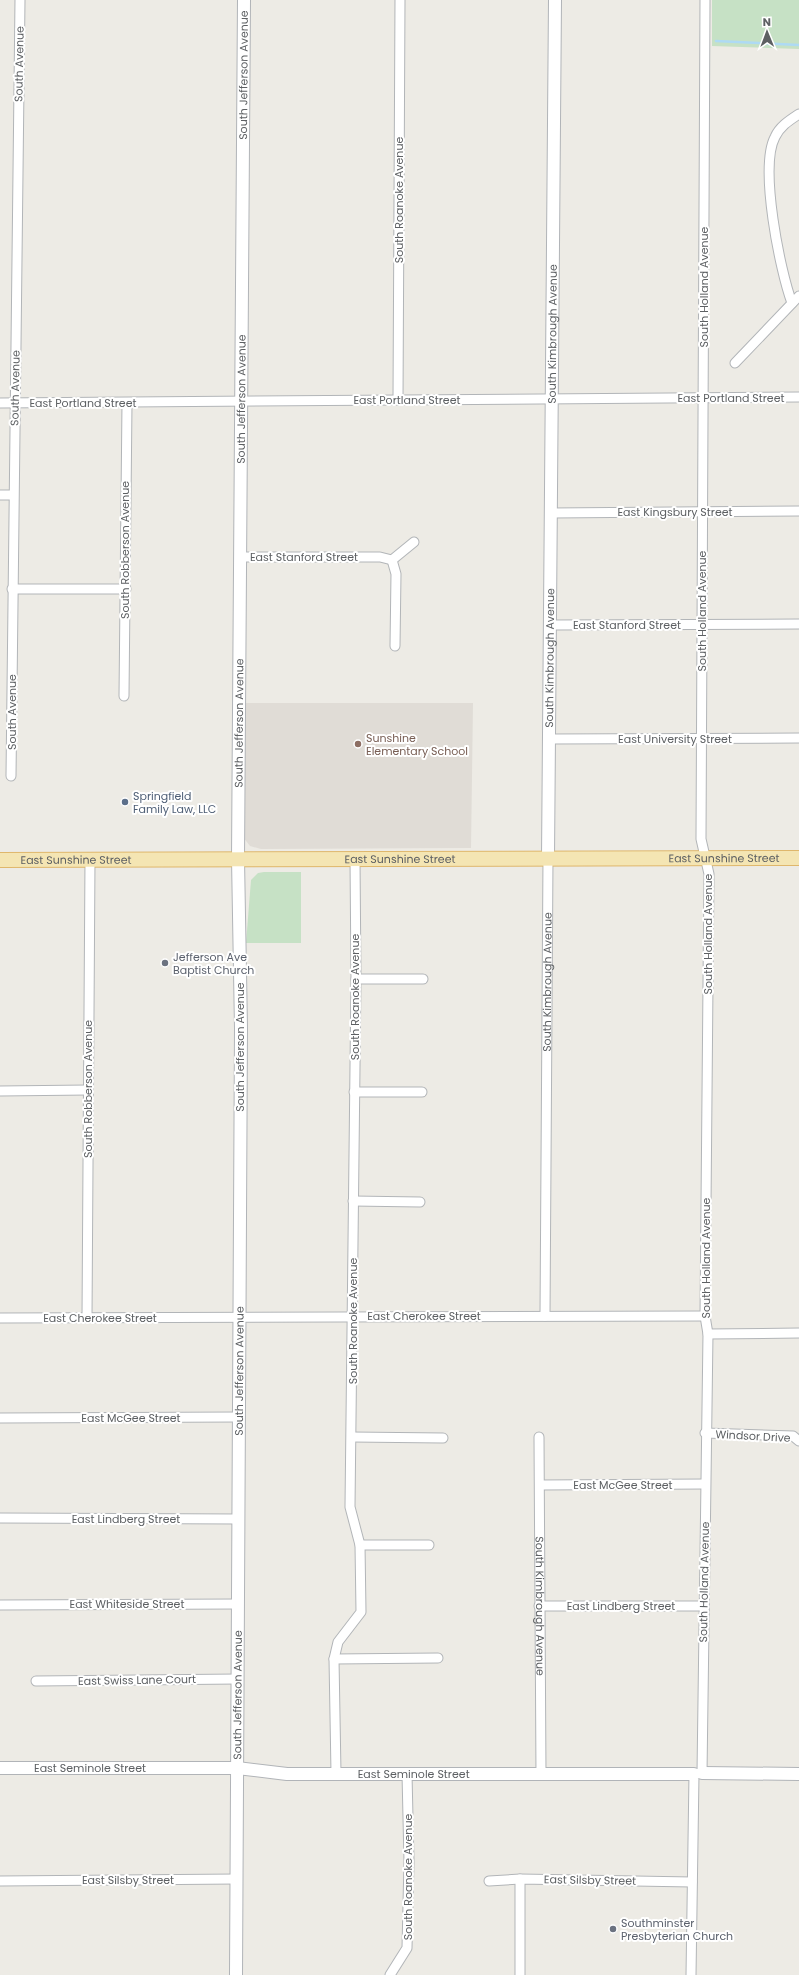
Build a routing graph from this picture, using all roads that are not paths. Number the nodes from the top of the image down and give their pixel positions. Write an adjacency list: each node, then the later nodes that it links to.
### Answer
1 (20, 0): 16 (street, South Avenue)
2 (400, 0): 13 (street, South Roanoke Avenue)
3 (555, 0): 12 (street, South Kimbrough Avenue)
4 (705, 0): 11 (street, South Holland Avenue)
5 (244, 1): 14 (street, South Jefferson Avenue)
6 (799, 114): 8 (street)
7 (799, 296): 8 (street)
8 (792, 303): 9 (street)
9 (735, 363)
10 (799, 397): 11 (street, East Portland Street)
11 (703, 398): 12 (street, East Portland Street); 21 (street, South Holland Avenue)
12 (552, 399): 13 (street, East Portland Street); 22 (street, South Kimbrough Avenue)
13 (398, 400): 14 (street, East Portland Street)
14 (241, 402): 17 (street, East Portland Street); 24 (street, South Jefferson Avenue)
15 (0, 403): 16 (street, East Portland Street)
16 (15, 403): 17 (street, East Portland Street); 19 (street, South Avenue)
17 (127, 403): 27 (street, South Robberson Avenue)
18 (0, 495): 19 (street)
19 (13, 495): 26 (street, South Avenue)
20 (799, 511): 21 (street, East Kingsbury Street)
21 (702, 512): 22 (street, East Kingsbury Street); 30 (street, South Holland Avenue)
22 (552, 513): 29 (street, South Kimbrough Avenue)
23 (414, 542): 25 (street)
24 (240, 557): 25 (street, East Stanford Street); 41 (street, South Jefferson Avenue)
25 (392, 560): 31 (street)
26 (12, 589): 27 (street); 36 (street, South Avenue)
27 (126, 589): 32 (street, South Robberson Avenue)
28 (799, 624): 30 (street, East Stanford Street)
29 (551, 625): 30 (street, East Stanford Street); 34 (street, South Kimbrough Avenue)
30 (702, 625): 35 (street, South Holland Avenue)
31 (395, 646)
32 (124, 696)
33 (799, 738): 35 (street, East University Street)
34 (550, 739): 35 (street, East University Street); 37 (street, South Kimbrough Avenue)
35 (702, 739): 38 (street, South Holland Avenue)
36 (11, 776)
37 (548, 858): 38 (main road, East Sunshine Street); 42 (main road, East Sunshine Street); 53 (street, South Kimbrough Avenue)
38 (705, 858): 39 (main road, East Sunshine Street); 54 (street, South Holland Avenue)
39 (799, 858)
40 (1, 859): 43 (main road, East Sunshine Street)
41 (238, 859): 42 (main road, East Sunshine Street); 43 (main road, East Sunshine Street); 57 (street, South Jefferson Avenue)
42 (355, 859): 44 (street, South Roanoke Avenue)
43 (90, 860): 46 (street, South Robberson Avenue)
44 (356, 979): 45 (street); 48 (street, South Roanoke Avenue)
45 (423, 979)
46 (88, 1090): 47 (street); 56 (street, South Robberson Avenue)
47 (0, 1091)
48 (354, 1092): 49 (street); 50 (street, South Roanoke Avenue)
49 (422, 1092)
50 (353, 1201): 51 (street); 52 (street, South Roanoke Avenue)
51 (420, 1202)
52 (353, 1316): 53 (street, East Cherokee Street); 57 (street, East Cherokee Street); 64 (street, South Roanoke Avenue)
53 (545, 1316): 54 (street, East Cherokee Street)
54 (705, 1316): 59 (street, South Holland Avenue)
55 (0, 1318): 56 (street, East Cherokee Street)
56 (87, 1318): 57 (street, East Cherokee Street)
57 (239, 1318): 60 (street, South Jefferson Avenue)
58 (799, 1333): 59 (street)
59 (708, 1334): 62 (street, South Holland Avenue)
60 (239, 1417): 61 (street, East McGee Street); 70 (street, South Jefferson Avenue)
61 (0, 1418)
62 (705, 1433): 66 (street, Windsor Drive); 67 (street, South Holland Avenue)
63 (540, 1436): 68 (street, South Kimbrough Avenue)
64 (352, 1437): 65 (street); 71 (street, South Roanoke Avenue)
65 (443, 1438)
66 (799, 1441)
67 (705, 1484): 68 (street, East McGee Street); 76 (street, South Holland Avenue)
68 (540, 1485): 75 (street, South Kimbrough Avenue)
69 (0, 1518): 70 (street, East Lindberg Street)
70 (239, 1519): 73 (street, South Jefferson Avenue)
71 (360, 1545): 72 (street); 78 (street, South Roanoke Avenue)
72 (429, 1545)
73 (238, 1604): 74 (street, East Whiteside Street); 79 (street, South Jefferson Avenue)
74 (0, 1605)
75 (539, 1606): 76 (street, East Lindberg Street); 87 (street, South Kimbrough Avenue)
76 (703, 1606): 85 (street, South Holland Avenue)
77 (438, 1658): 78 (street)
78 (334, 1659): 83 (street, South Roanoke Avenue)
79 (238, 1678): 80 (street, East Swiss Lane Court); 82 (street, South Jefferson Avenue)
80 (36, 1681)
81 (0, 1768): 82 (street, East Seminole Street)
82 (237, 1768): 83 (street, East Seminole Street); 89 (street, South Jefferson Avenue)
83 (336, 1773): 84 (street, East Seminole Street)
84 (407, 1774): 87 (street, East Seminole Street); 94 (street, South Roanoke Avenue)
85 (698, 1774): 86 (street, East Seminole Street); 87 (street, East Seminole Street); 92 (street, South Holland Avenue)
86 (799, 1774)
87 (541, 1775)
88 (520, 1879): 91 (street, East Silsby Street); 92 (street, East Silsby Street); 95 (street)
89 (237, 1880): 90 (street, East Silsby Street); 93 (street, South Jefferson Avenue)
90 (0, 1881)
91 (488, 1881)
92 (692, 1882): 96 (street, South Holland Avenue)
93 (236, 1975)
94 (390, 1975)
95 (520, 1975)
96 (691, 1975)

